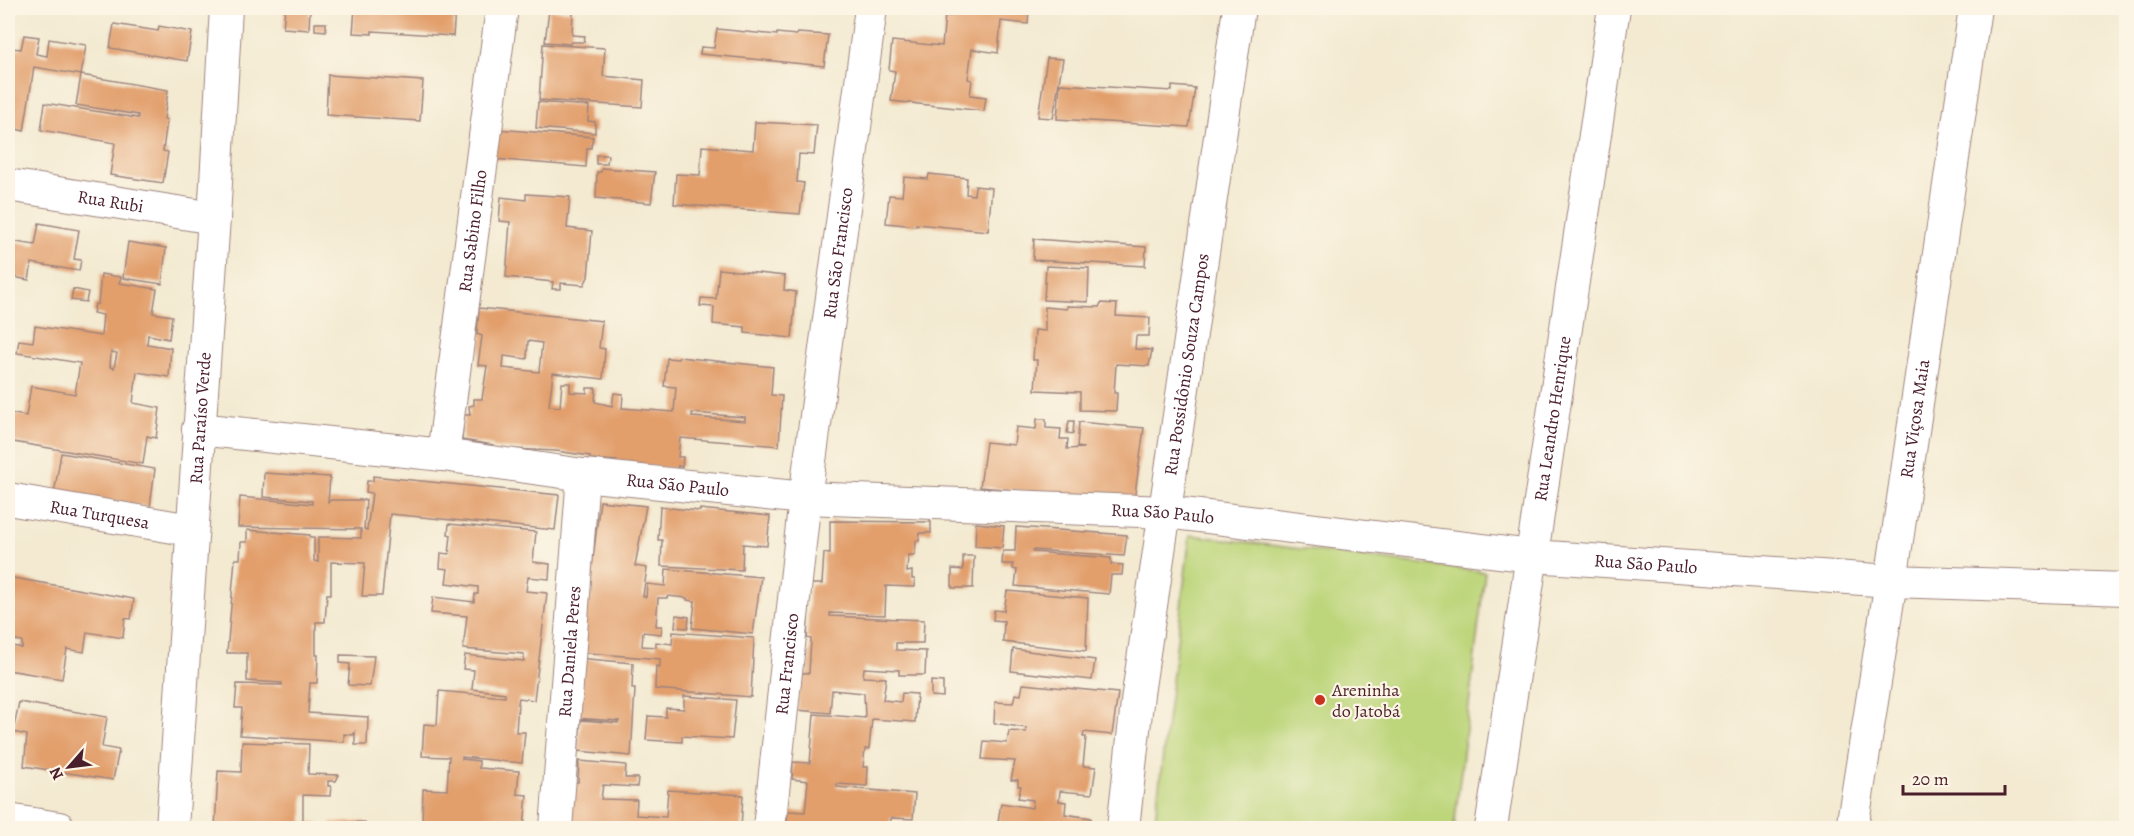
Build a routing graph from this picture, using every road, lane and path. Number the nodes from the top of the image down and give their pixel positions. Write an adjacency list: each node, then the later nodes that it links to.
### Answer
1 (226, 8): 8 (street, Rua Paraíso Verde)
2 (502, 8): 10 (street, Rua Sabino Filho)
3 (871, 8): 12 (street, Rua São Francisco)
4 (1239, 8): 14 (street, Rua Possidônio Souza Campos)
5 (1614, 8): 16 (street, Rua Leandro Henrique)
6 (1975, 8): 17 (street, Rua Viçosa Maia)
7 (8, 185): 8 (street, Rua Rubi)
8 (214, 218): 9 (street, Rua Paraíso Verde)
9 (198, 429): 10 (street, Rua São Paulo); 15 (street, Rua Paraíso Verde)
10 (443, 455): 11 (street, Rua São Paulo)
11 (584, 475): 12 (street, Rua São Paulo); 22 (street, Rua Daniela Peres)
12 (805, 498): 14 (street, Rua São Paulo); 23 (street, Rua Francisco)
13 (8, 499): 15 (street, Rua Turquesa)
14 (1166, 512): 16 (street, Rua São Paulo); 24 (street, Rua Possidônio Souza Campos)
15 (191, 530): 21 (street, Rua Paraíso Verde)
16 (1533, 556): 17 (street, Rua São Paulo); 25 (street, Rua Leandro Henrique)
17 (1891, 581): 18 (street, Rua São Paulo); 26 (street, Rua Viçosa Maia)
18 (2127, 589)
19 (8, 820): 20 (street)
20 (59, 828)
21 (172, 828)
22 (556, 828)
23 (769, 828)
24 (1124, 828)
25 (1491, 828)
26 (1852, 828)

